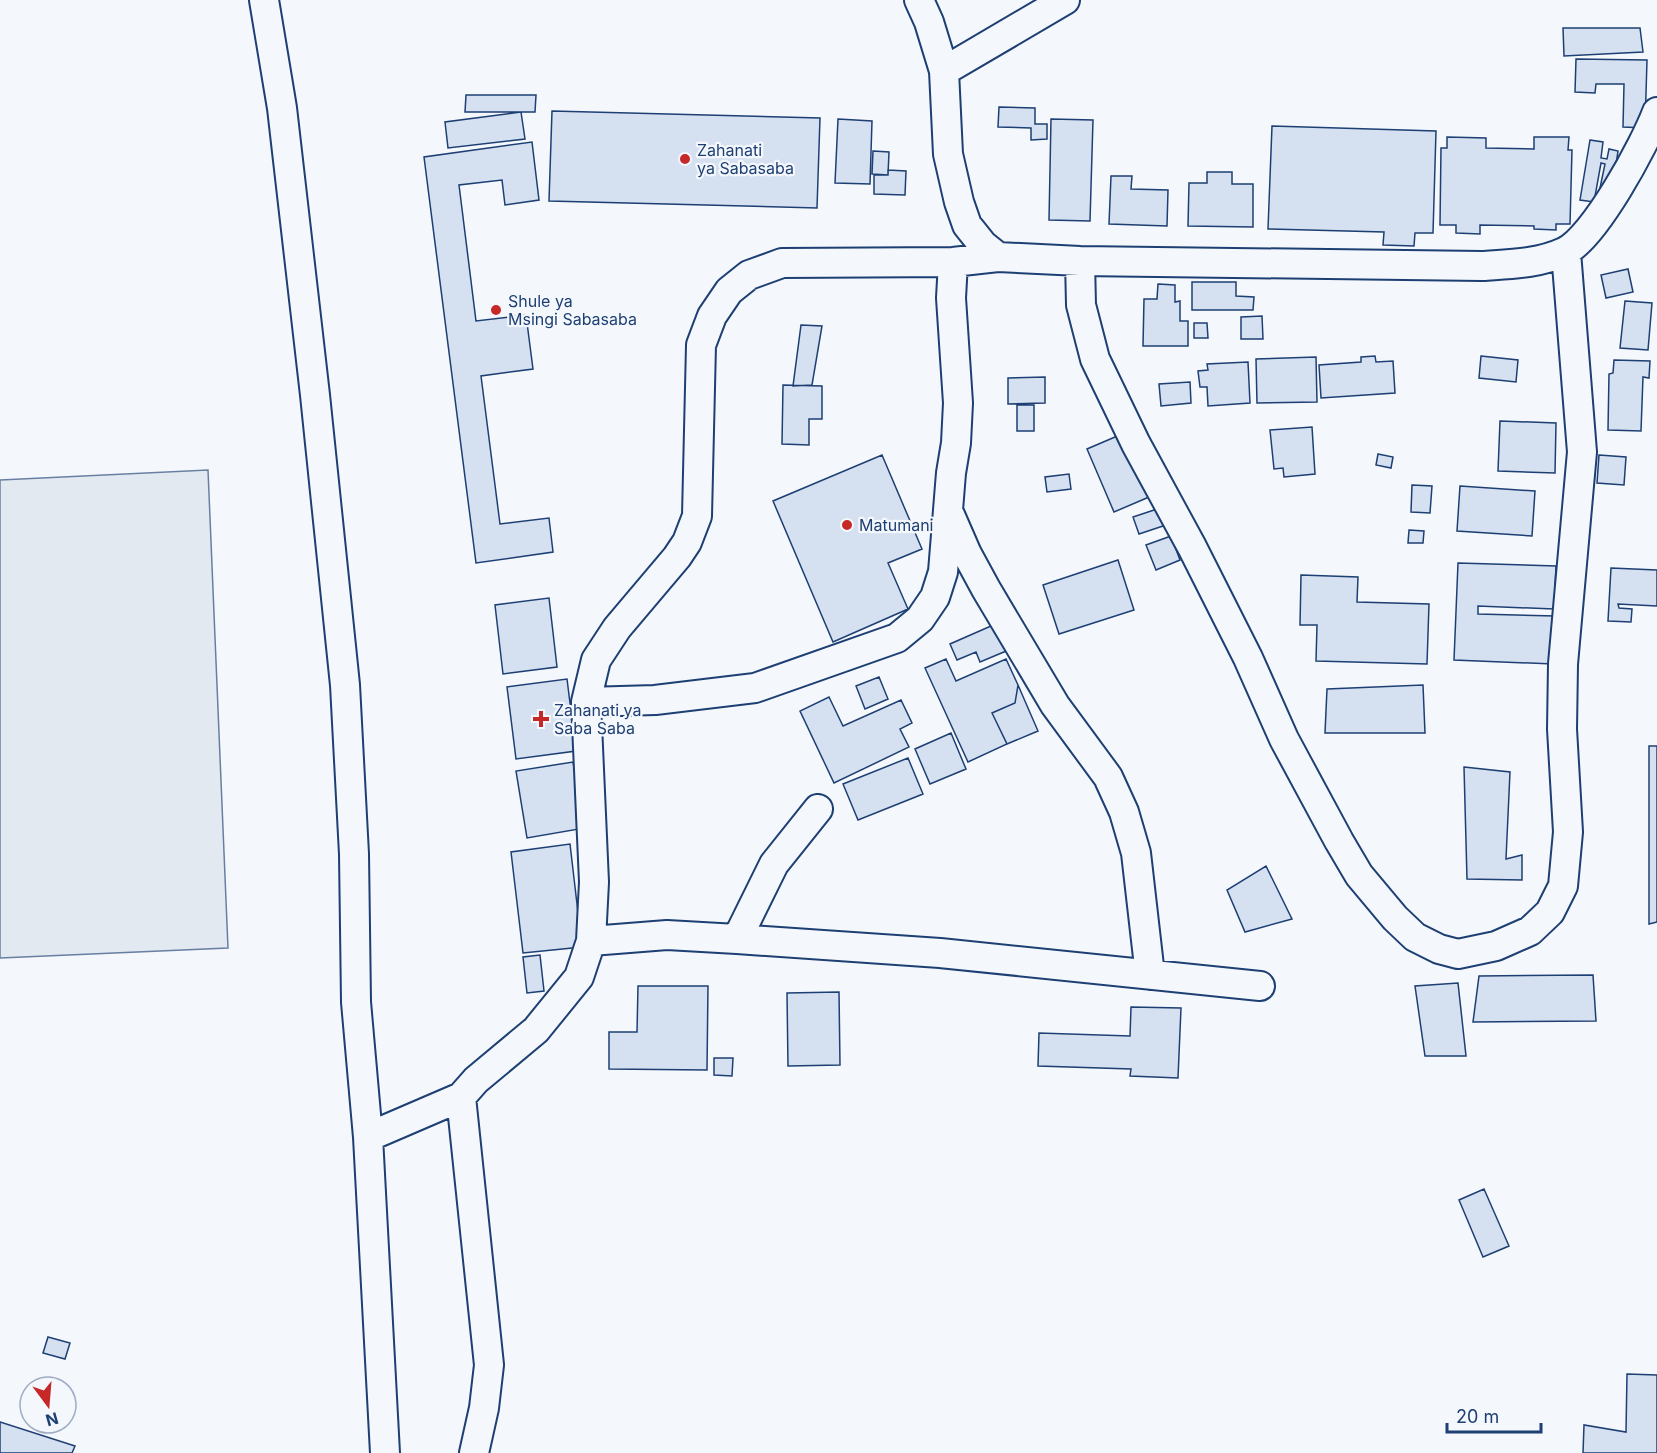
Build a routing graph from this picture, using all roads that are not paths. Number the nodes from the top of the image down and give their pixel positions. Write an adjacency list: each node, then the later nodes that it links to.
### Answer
1 (264, 0): 18 (street)
2 (919, 0): 4 (street)
3 (1065, 0): 4 (street)
4 (944, 71): 7 (street)
5 (1657, 112): 6 (street)
6 (1566, 252): 8 (street); 8 (street)
7 (998, 257): 8 (street); 9 (street)
8 (1080, 261)
9 (953, 262): 10 (street); 11 (street)
10 (948, 511): 11 (street); 15 (street)
11 (586, 702): 14 (street)
12 (818, 809): 13 (street)
13 (737, 939): 14 (street); 15 (street)
14 (591, 941): 17 (street)
15 (1150, 975): 16 (street)
16 (1260, 986)
17 (460, 1097): 18 (street); 20 (street)
18 (368, 1137): 19 (street)
19 (385, 1453)
20 (474, 1453)

